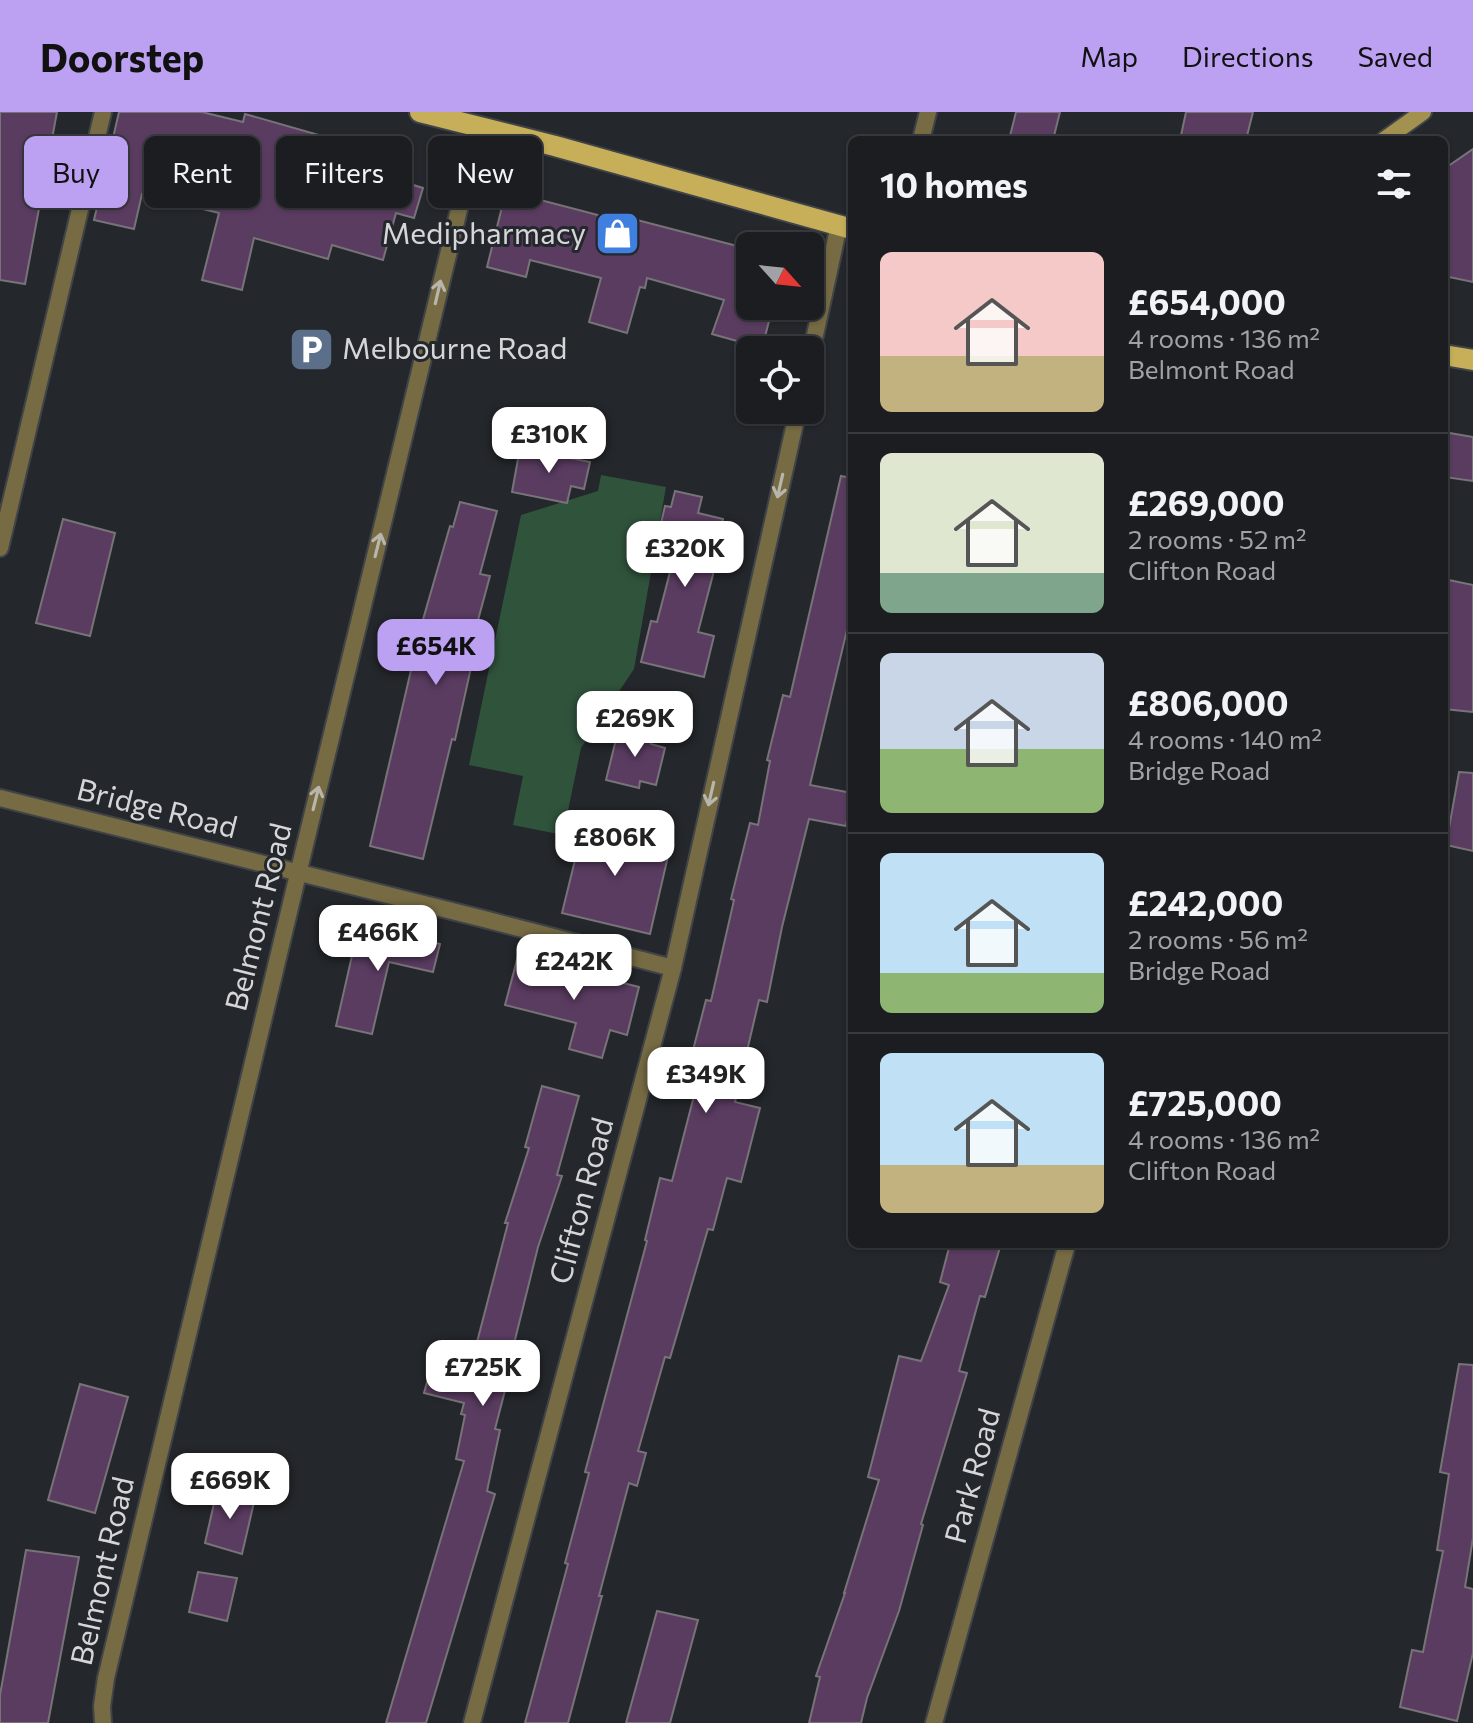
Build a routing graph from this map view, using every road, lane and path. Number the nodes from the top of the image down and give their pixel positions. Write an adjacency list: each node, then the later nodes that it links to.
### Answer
1 (103, 112): 13 (street)
2 (420, 112): 5 (main road)
3 (928, 112): 6 (street)
4 (1423, 112): 7 (street)
5 (479, 127): 8 (main road); 15 (street, Belmont Road, one-way to 5)
6 (922, 136)
7 (1390, 136)
8 (846, 227): 9 (street)
9 (816, 336)
10 (1448, 356): 11 (main road)
11 (1473, 360)
12 (795, 424): 16 (street, Clifton Road, one-way to 16)
13 (0, 548)
14 (0, 798): 15 (street, Bridge Road)
15 (298, 874): 16 (street, Bridge Road); 18 (street, Belmont Road)
16 (673, 968): 19 (street, Clifton Road)
17 (1066, 1248): 20 (street, Park Road)
18 (103, 1723)
19 (472, 1723)
20 (934, 1723)

